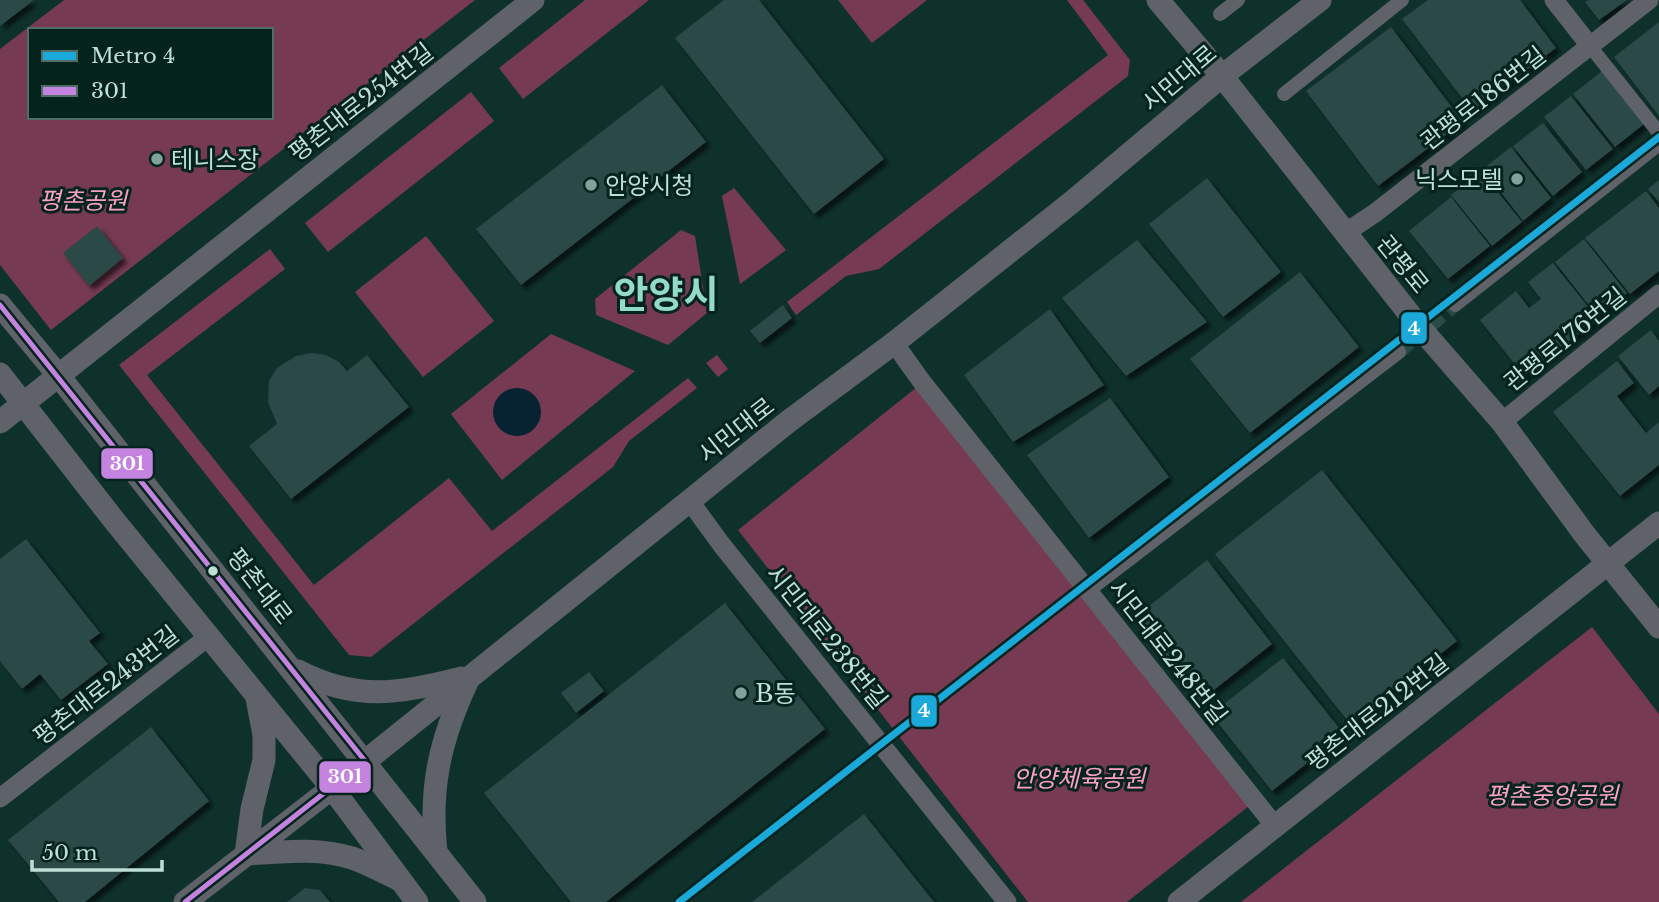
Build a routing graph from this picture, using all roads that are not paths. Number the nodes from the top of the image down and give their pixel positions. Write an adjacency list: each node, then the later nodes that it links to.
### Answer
1 (533, 0): 21 (street, 평촌대로254번길)
2 (1158, 0): 10 (street, 관평로)
3 (1238, 0): 8 (street)
4 (1320, 0): 10 (street, 시민대로)
5 (1402, 0): 11 (street)
6 (1554, 0): 9 (street)
7 (1650, 0): 9 (street, 관평로186번길)
8 (1220, 14)
9 (1590, 46): 12 (street); 14 (street, 관평로186번길)
10 (1222, 76): 14 (street, 관평로); 18 (street, 시민대로)
11 (1284, 94)
12 (1659, 133)
13 (1659, 144): 16 (street)
14 (1345, 233): 24 (street, 관평로)
15 (1659, 294): 24 (street, 관평로176번길)
16 (1455, 304)
17 (0, 305): 21 (street, 평촌대로)
18 (894, 343): 25 (street, 시민대로); 28 (street, 시민대로248번길)
19 (1399, 352): 28 (street)
20 (0, 374): 22 (street)
21 (58, 375): 22 (street, 평촌대로254번길); 31 (street, 평촌대로)
22 (24, 403): 23 (street, 평촌대로254번길); 30 (street)
23 (0, 422)
24 (1502, 422): 27 (street, 관평로)
25 (689, 500): 32 (street, 시민대로); 44 (street, 시민대로238번길)
26 (1659, 523): 27 (street, 평촌대로212번길)
27 (1608, 563): 29 (street, 관평로); 37 (street, 평촌대로212번길)
28 (1088, 591): 37 (street, 시민대로248번길)
29 (1659, 627)
30 (208, 637): 33 (street); 36 (street, 평촌대로243번길)
31 (291, 667): 32 (street); 34 (street, 평촌대로)
32 (470, 676): 34 (street, 시민대로); 38 (street)
33 (257, 696): 35 (street); 39 (street)
34 (365, 761): 35 (street, 시민대로); 38 (street, 평촌대로)
35 (332, 788): 39 (street, 시민대로); 40 (street)
36 (0, 797)
37 (1275, 826): 45 (street, 평촌대로212번길)
38 (436, 852): 43 (street, 평촌대로)
39 (246, 855): 40 (street); 41 (street, 시민대로)
40 (401, 880): 42 (street)
41 (185, 902)
42 (417, 902)
43 (475, 902)
44 (1007, 902)
45 (1179, 902)

